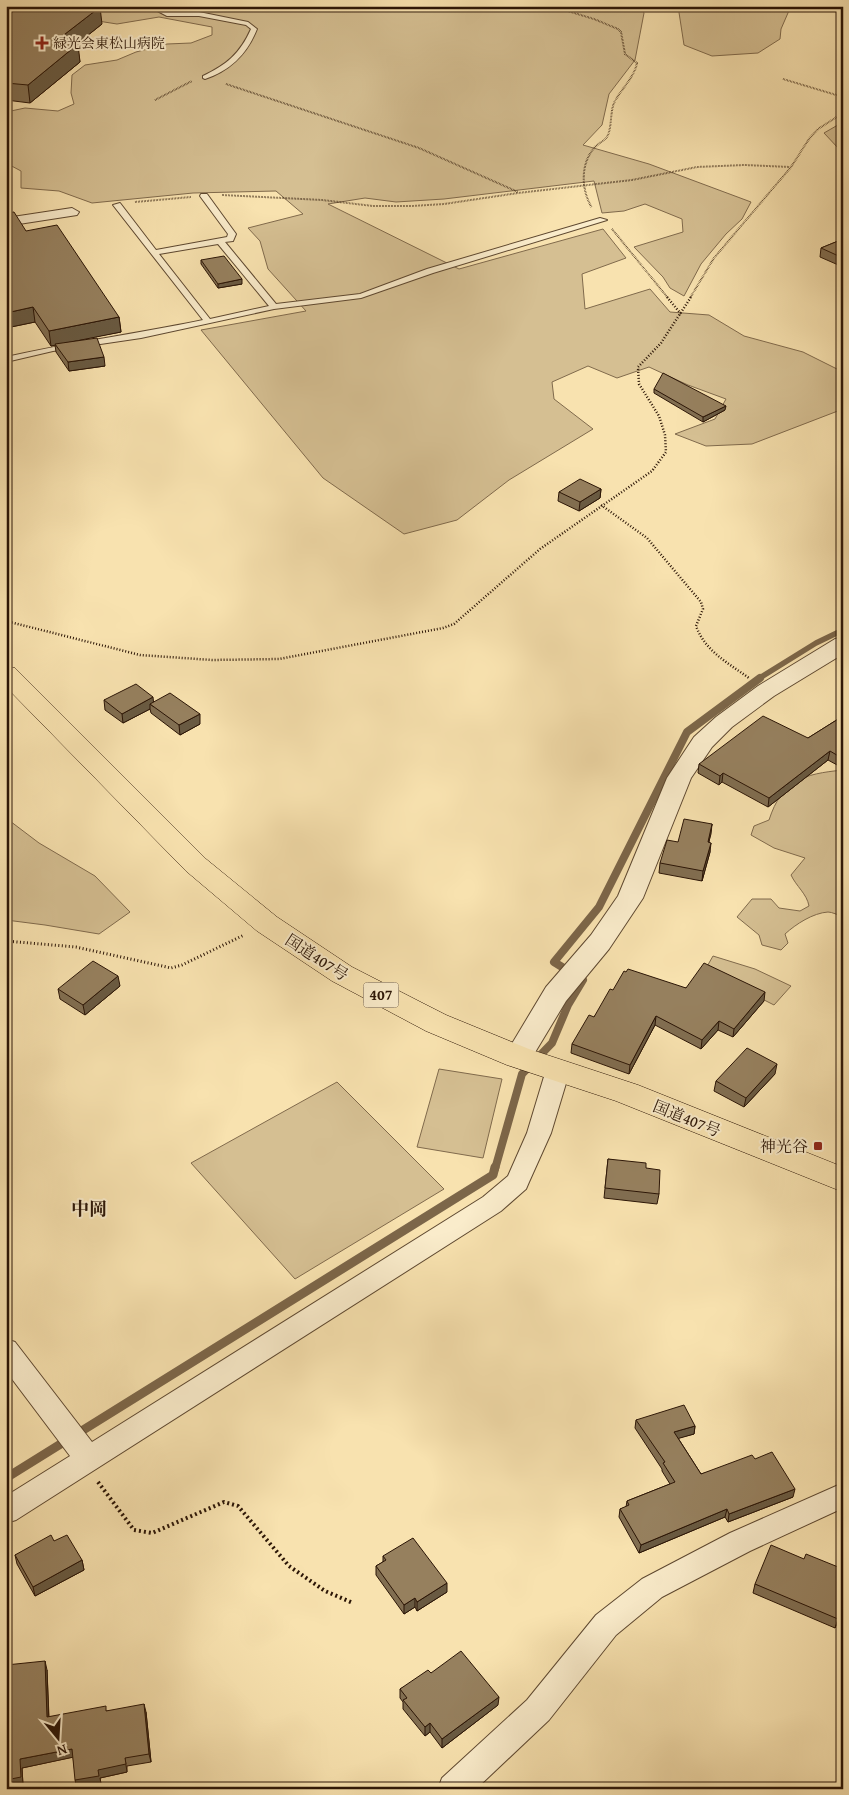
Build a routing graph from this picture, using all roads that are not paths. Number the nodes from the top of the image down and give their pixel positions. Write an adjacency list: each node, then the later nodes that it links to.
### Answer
1 (151, 6): 2 (lane)
2 (205, 77)
3 (204, 196): 8 (lane)
4 (117, 205): 9 (lane)
5 (72, 212): 7 (street)
6 (603, 220): 10 (lane)
7 (6, 222)
8 (221, 242): 9 (lane); 10 (lane)
9 (155, 252): 11 (lane)
10 (274, 307): 11 (lane)
11 (207, 320): 12 (lane)
12 (6, 360)
13 (843, 644): 15 (street)
14 (6, 673): 15 (highway, 国道407号 / 407)
15 (518, 1057): 16 (highway, 国道407号 / 407)
16 (558, 1070): 17 (highway, 国道407号 / 407); 19 (street)
17 (843, 1180)
18 (6, 1350): 19 (street)
19 (87, 1462): 21 (street)
20 (843, 1495): 22 (street)
21 (6, 1511)
22 (454, 1789)

